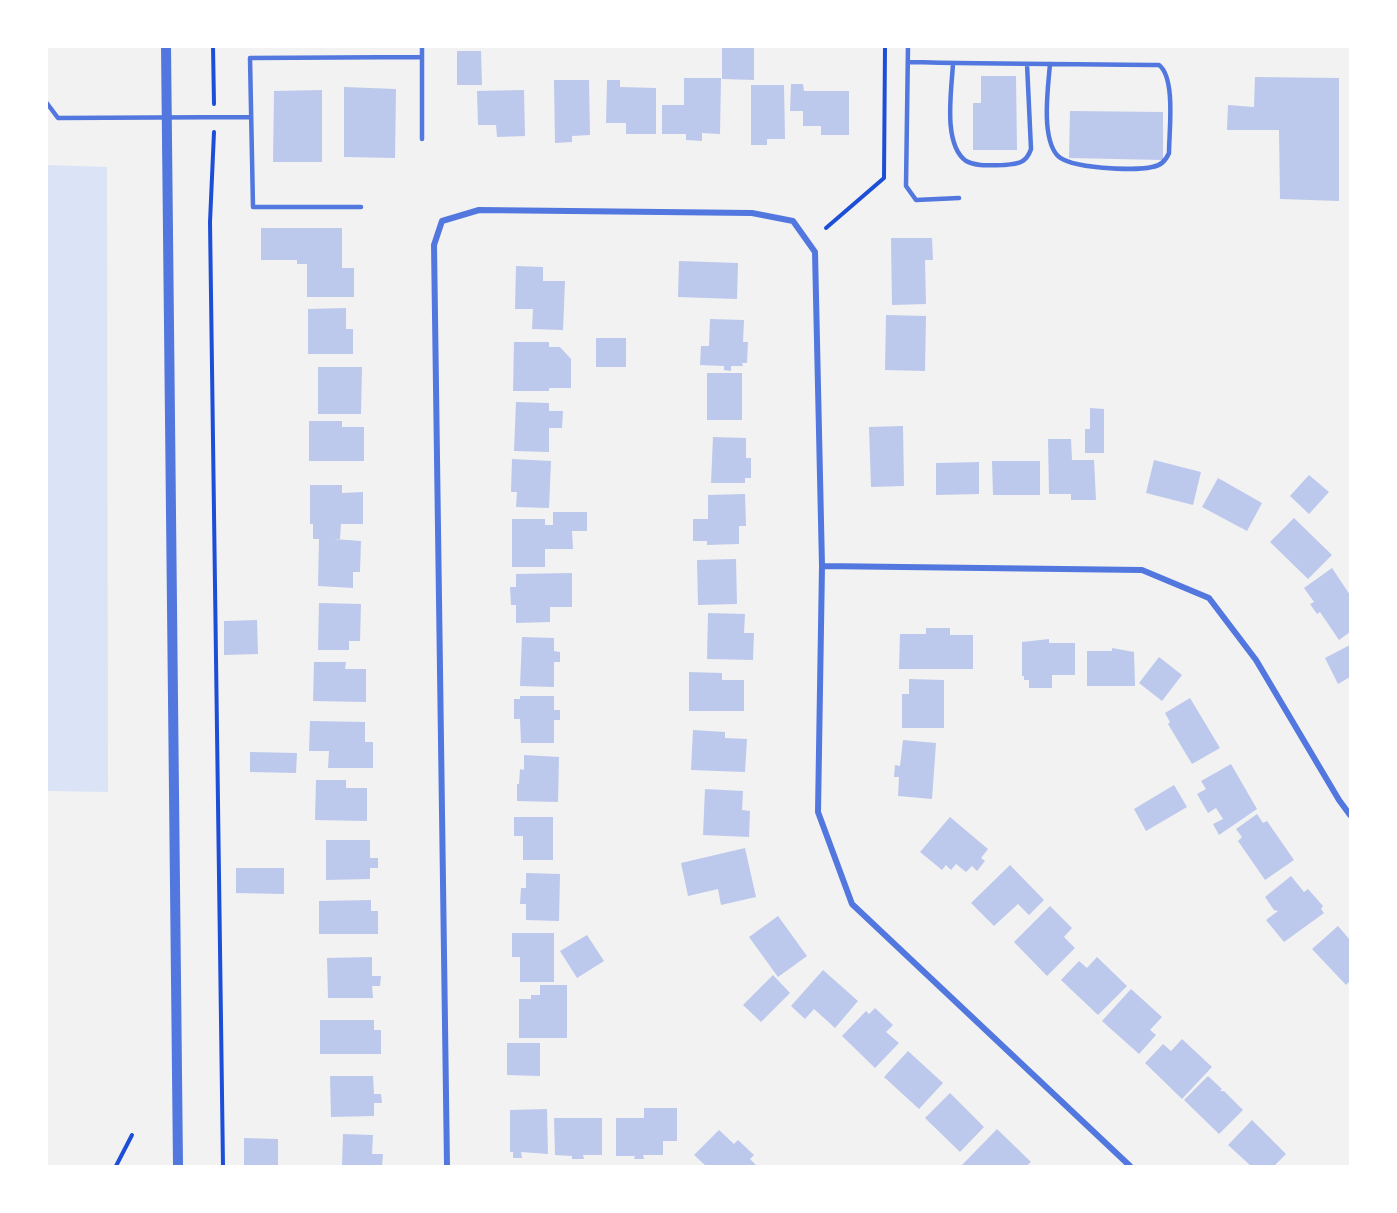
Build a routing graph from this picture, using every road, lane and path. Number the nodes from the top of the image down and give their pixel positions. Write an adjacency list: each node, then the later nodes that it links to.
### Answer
1 (166, 46): 14 (street)
2 (213, 46): 13 (path)
3 (422, 46): 6 (lane)
4 (885, 46): 18 (path)
5 (908, 46): 7 (lane)
6 (422, 57): 12 (lane); 15 (lane)
7 (908, 62): 8 (lane); 16 (lane)
8 (953, 63): 9 (lane); 9 (lane)
9 (1027, 64): 10 (lane)
10 (1050, 64): 10 (lane)
11 (46, 102): 14 (lane)
12 (251, 117): 13 (lane); 17 (lane)
13 (214, 118): 14 (lane); 24 (path)
14 (167, 119): 23 (street)
15 (422, 140)
16 (959, 198)
17 (361, 207)
18 (826, 228)
19 (822, 566): 20 (street); 25 (street); 26 (street)
20 (1350, 815)
21 (132, 1136): 22 (path)
22 (116, 1167)
23 (178, 1167)
24 (223, 1167)
25 (447, 1167)
26 (1130, 1167)

